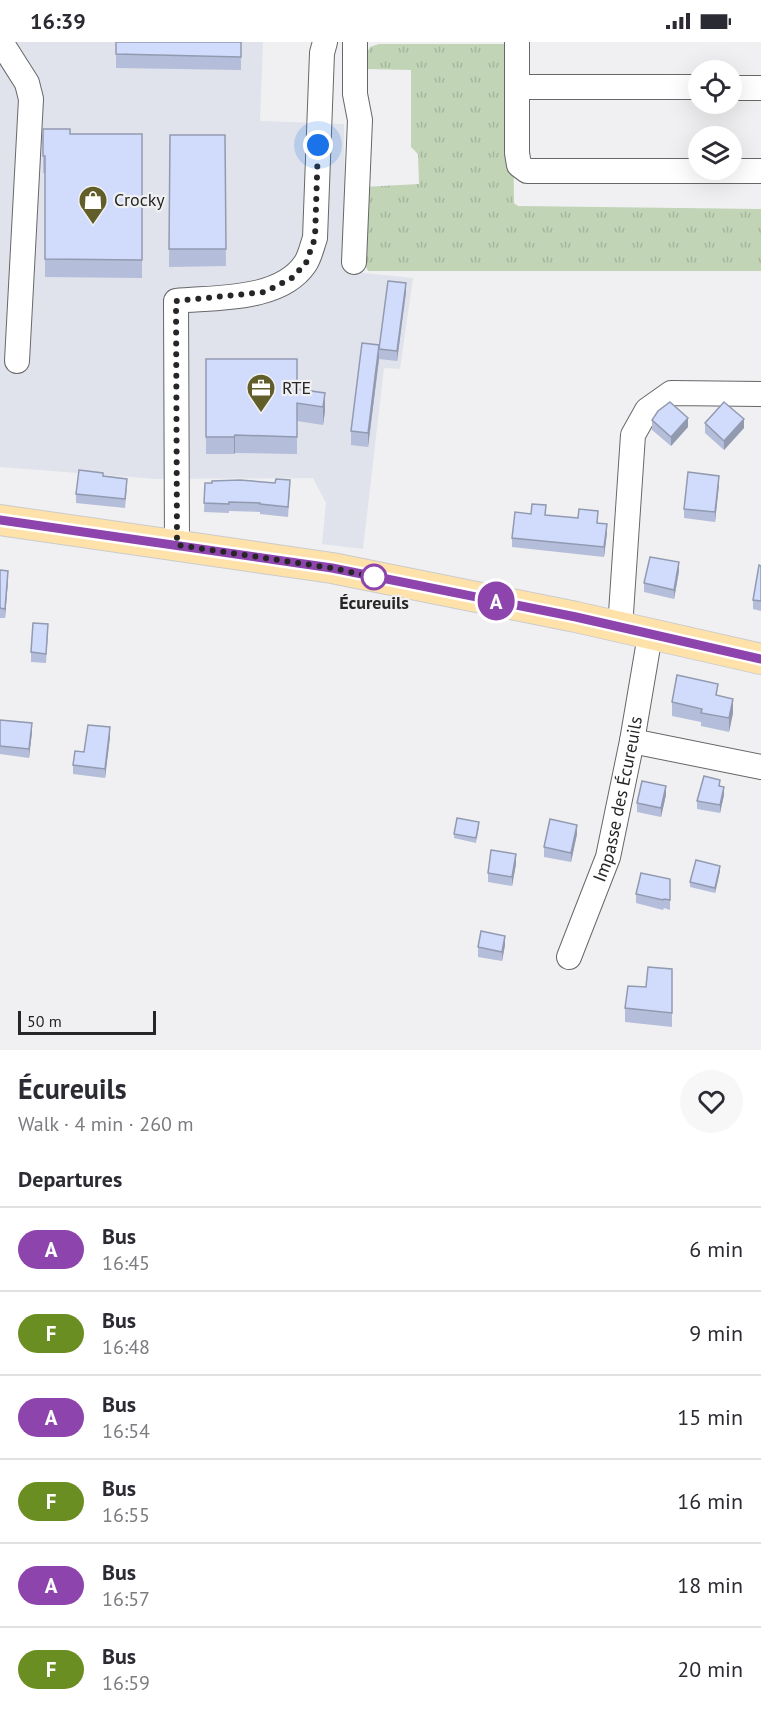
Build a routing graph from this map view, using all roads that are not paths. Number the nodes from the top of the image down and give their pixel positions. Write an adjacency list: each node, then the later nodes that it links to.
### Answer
1 (1, 42): 11 (street)
2 (325, 42): 14 (street)
3 (355, 42): 10 (street)
4 (517, 42): 5 (street)
5 (517, 87): 6 (street); 9 (street)
6 (688, 87)
7 (742, 88): 8 (street)
8 (761, 88)
9 (761, 171)
10 (354, 262)
11 (17, 361)
12 (761, 394): 15 (street)
13 (0, 520): 14 (main road)
14 (177, 545): 15 (main road)
15 (620, 628): 16 (main road)
16 (650, 635): 17 (main road); 18 (street, Impasse des Écureuils)
17 (761, 659)
18 (632, 741): 19 (street); 20 (street, Impasse des Écureuils)
19 (761, 767)
20 (569, 957)

